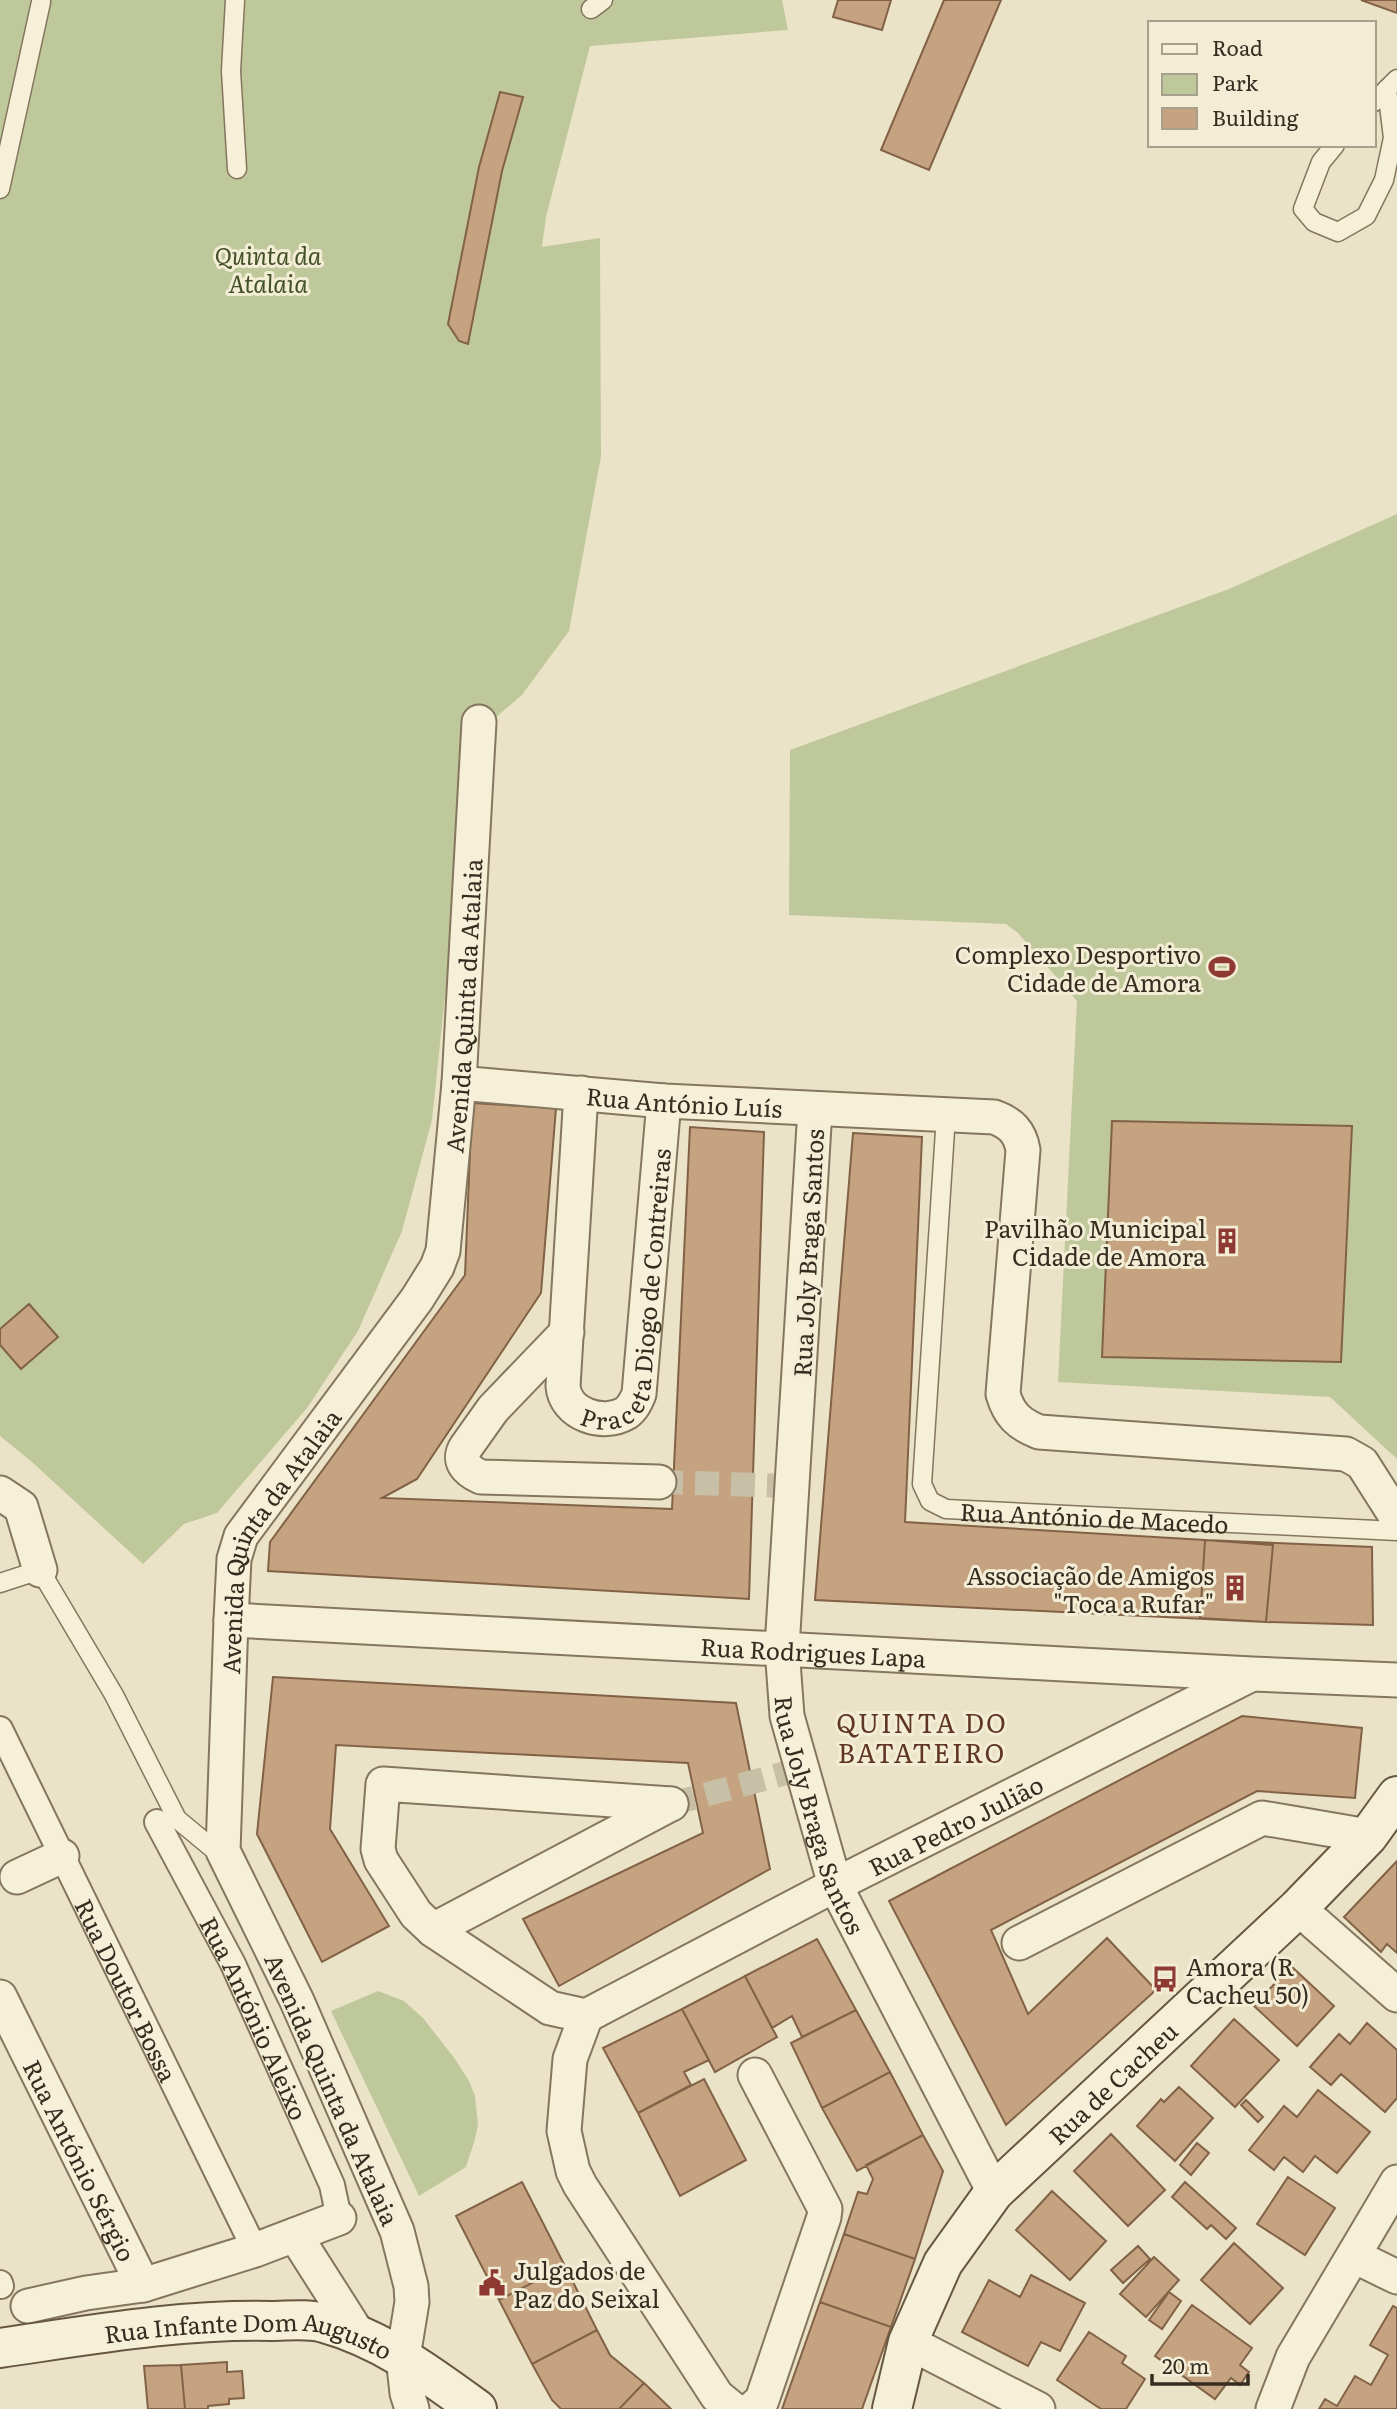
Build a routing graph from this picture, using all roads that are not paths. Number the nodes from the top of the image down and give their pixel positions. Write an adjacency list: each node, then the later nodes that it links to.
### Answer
1 (235, 0): 5 (lane)
2 (41, 2): 6 (lane)
3 (1386, 90): 4 (lane)
4 (1333, 147)
5 (237, 169)
6 (0, 189)
7 (479, 722): 8 (street, Avenida Quinta da Atalaia)
8 (459, 1083): 9 (street, Rua António Luís); 20 (street, Avenida Quinta da Atalaia)
9 (581, 1093): 10 (street, Rua António Luís); 13 (street, Praceta Diogo de Contreiras)
10 (664, 1101): 11 (street, Rua António Luís); 13 (street, Praceta Diogo de Contreiras)
11 (815, 1109): 12 (street, Rua António Luís); 21 (street, Rua Joly Braga Santos)
12 (946, 1115): 16 (street, Rua António Luís); 17 (lane, Rua António de Macedo)
13 (567, 1332): 14 (street, Praceta Diogo de Contreiras)
14 (659, 1482)
15 (0, 1493): 18 (street)
16 (1397, 1518)
17 (1397, 1531)
18 (40, 1570): 19 (lane); 29 (lane)
19 (0, 1583)
20 (231, 1620): 21 (street, Rua Rodrigues Lapa); 29 (street, Avenida Quinta da Atalaia)
21 (782, 1648): 22 (street, Rua Rodrigues Lapa); 31 (street, Rua Joly Braga Santos)
22 (1252, 1674): 23 (street, Rua Rodrigues Lapa); 31 (street, Rua Pedro Julião)
23 (1397, 1680)
24 (0, 1729): 28 (street, Rua Doutor Bossa)
25 (1397, 1796): 27 (main road, Rua de Cacheu)
26 (157, 1822): 41 (street, Rua António Aleixo)
27 (1368, 1836): 32 (main road, Rua de Cacheu); 34 (street)
28 (62, 1856): 30 (street); 43 (street, Rua Doutor Bossa)
29 (226, 1859): 51 (street, Avenida Quinta da Atalaia)
30 (17, 1877)
31 (835, 1885): 37 (street, Rua Pedro Julião); 40 (street, Rua Joly Braga Santos)
32 (1298, 1908): 35 (street); 40 (main road, Rua de Cacheu)
33 (433, 1930): 33 (street); 37 (street)
34 (1018, 1943)
35 (1397, 1995)
36 (0, 1997): 46 (street, Rua António Sérgio)
37 (586, 2016): 54 (street)
38 (755, 2075): 55 (street)
39 (1397, 2182): 44 (street)
40 (994, 2192): 49 (main road, Rua de Cacheu)
41 (339, 2218): 42 (street)
42 (295, 2235): 43 (street); 48 (street)
43 (255, 2250): 46 (street)
44 (1354, 2256): 45 (street); 58 (street)
45 (1397, 2277)
46 (143, 2286): 47 (street)
47 (28, 2306)
48 (358, 2334): 50 (main road, Rua Infante Dom Augusto); 51 (main road, Rua Infante Dom Augusto)
49 (908, 2342): 56 (main road, Rua de Cacheu); 57 (street)
50 (0, 2348)
51 (403, 2357): 52 (street, Avenida Quinta da Atalaia); 53 (main road, Rua Infante Dom Augusto)
52 (412, 2409)
53 (477, 2409)
54 (733, 2409)
55 (752, 2409)
56 (892, 2409)
57 (1038, 2409)
58 (1273, 2409)

